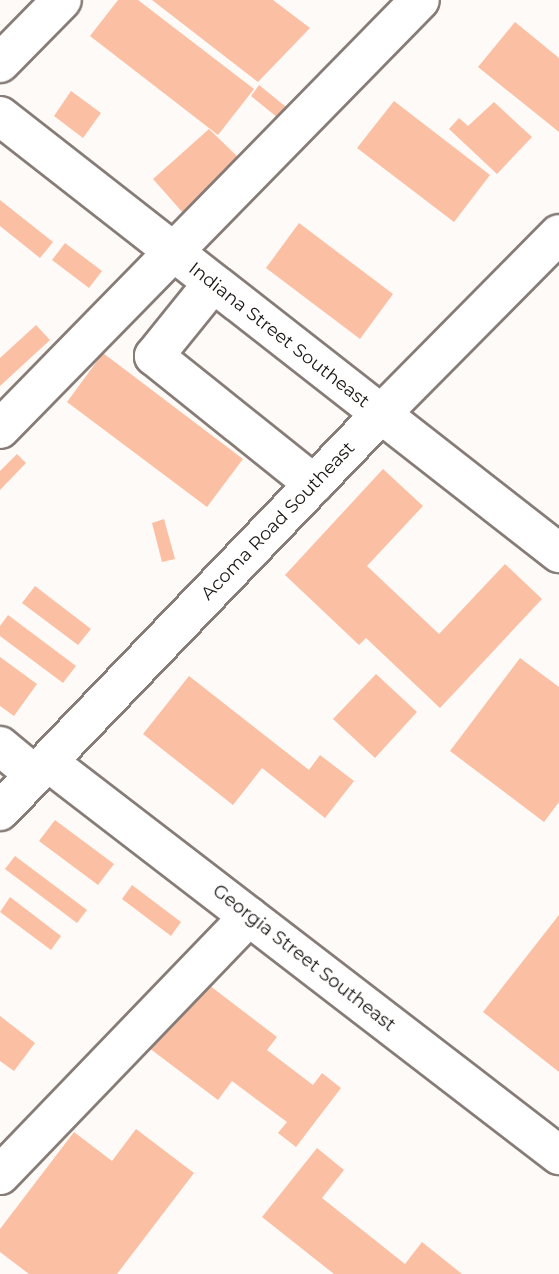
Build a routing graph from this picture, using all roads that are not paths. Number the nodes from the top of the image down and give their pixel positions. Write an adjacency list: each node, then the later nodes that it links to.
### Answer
1 (62, 0): 3 (street)
2 (420, 0): 6 (street)
3 (0, 63)
4 (0, 116): 6 (street, Indiana Street Southeast)
5 (559, 234): 8 (street, Acoma Road Southeast)
6 (172, 251): 7 (street, Indiana Street Southeast); 9 (street)
7 (213, 283): 8 (street, Indiana Street Southeast); 10 (street)
8 (381, 414): 10 (street, Acoma Road Southeast); 11 (street, Indiana Street Southeast)
9 (0, 429)
10 (314, 484): 13 (street, Acoma Road Southeast)
11 (559, 553)
12 (0, 746): 13 (street, Georgia Street Southeast)
13 (42, 768): 14 (street, Acoma Road Southeast); 15 (street, Georgia Street Southeast)
14 (0, 811)
15 (249, 916): 16 (street, Georgia Street Southeast); 17 (street)
16 (559, 1155)
17 (0, 1175)

